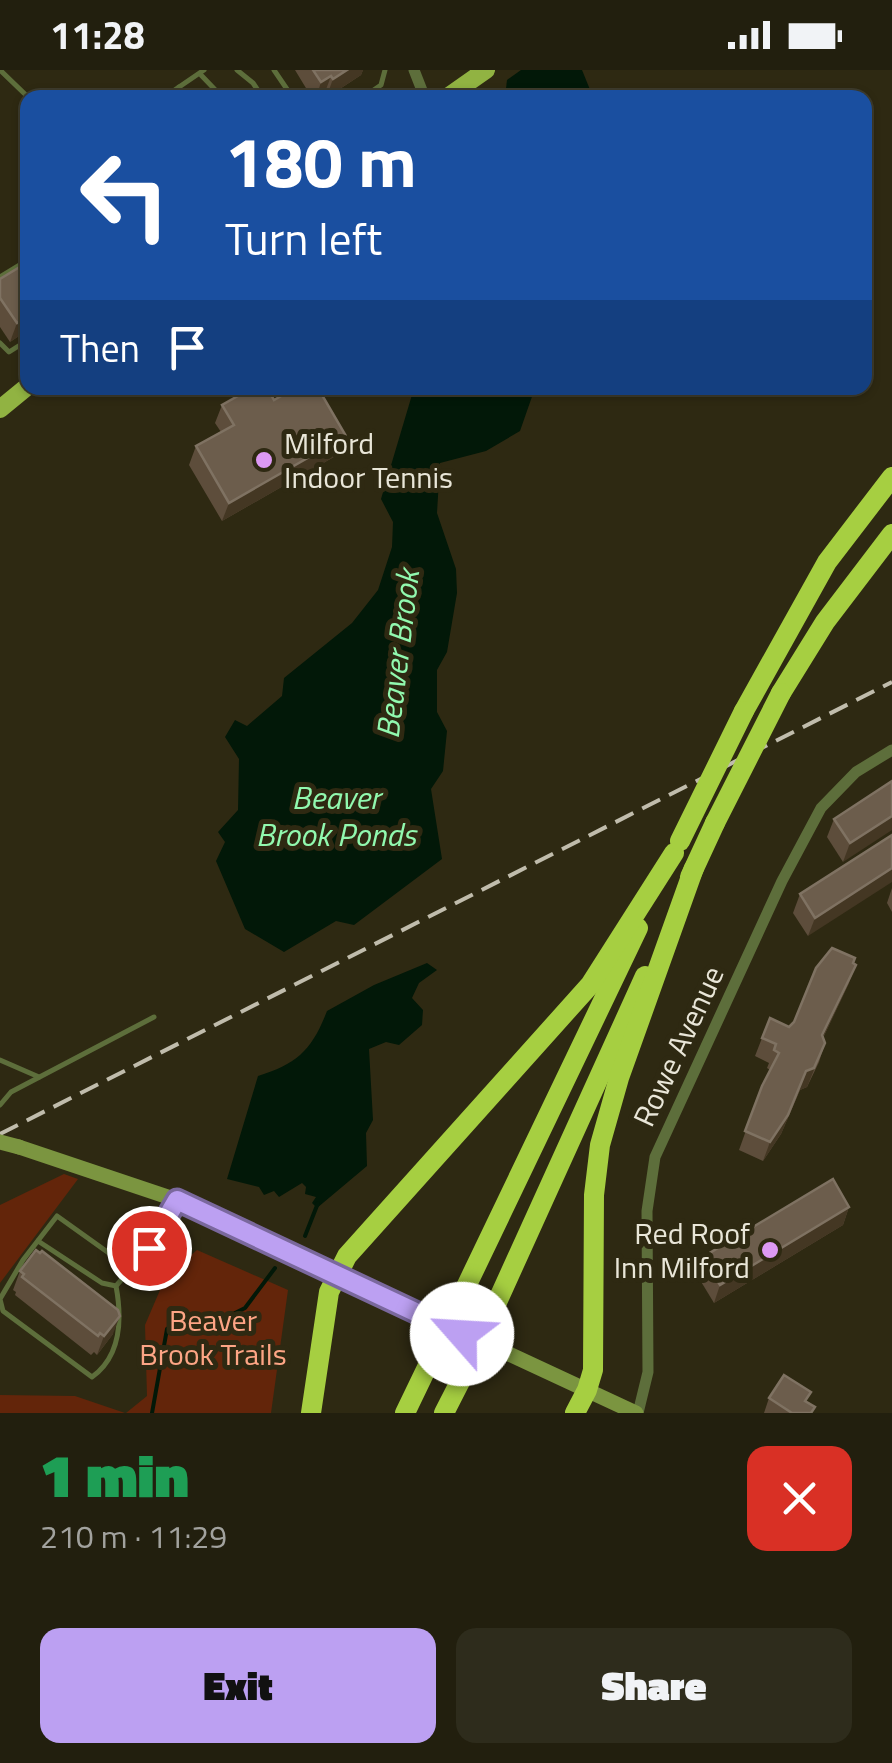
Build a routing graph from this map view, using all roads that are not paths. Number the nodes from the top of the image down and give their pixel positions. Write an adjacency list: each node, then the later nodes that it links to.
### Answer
1 (0, 70): 7 (lane)
2 (237, 70): 10 (lane)
3 (385, 70): 11 (lane)
4 (486, 70): 12 (main road)
5 (202, 72): 6 (lane)
6 (178, 87): 8 (lane); 9 (lane)
7 (21, 90)
8 (174, 90)
9 (180, 90)
10 (257, 90)
11 (373, 90)
12 (457, 90)
13 (0, 343): 14 (lane)
14 (20, 345)
15 (20, 393): 16 (main road)
16 (0, 409)
17 (892, 477): 22 (highway)
18 (892, 498): 22 (highway)
19 (892, 534): 21 (highway)
20 (892, 553): 21 (highway)
21 (781, 692): 25 (highway, bridge)
22 (744, 711): 24 (highway, bridge)
23 (892, 750): 41 (street, Rowe Avenue)
24 (677, 847): 34 (highway); 38 (highway, bridge)
25 (694, 868): 36 (highway); 39 (highway, bridge)
26 (154, 1018): 28 (lane)
27 (0, 1060): 28 (lane)
28 (38, 1078): 29 (lane)
29 (0, 1105)
30 (0, 1142): 31 (main road, bridge)
31 (177, 1200): 34 (main road); 35 (lane)
32 (38, 1241): 33 (lane); 35 (lane); 35 (lane)
33 (114, 1256)
34 (336, 1274): 36 (main road); 37 (highway)
35 (116, 1286)
36 (587, 1390): 40 (highway); 41 (main road)
37 (311, 1413)
38 (404, 1413)
39 (444, 1413)
40 (575, 1413)
41 (637, 1413)

